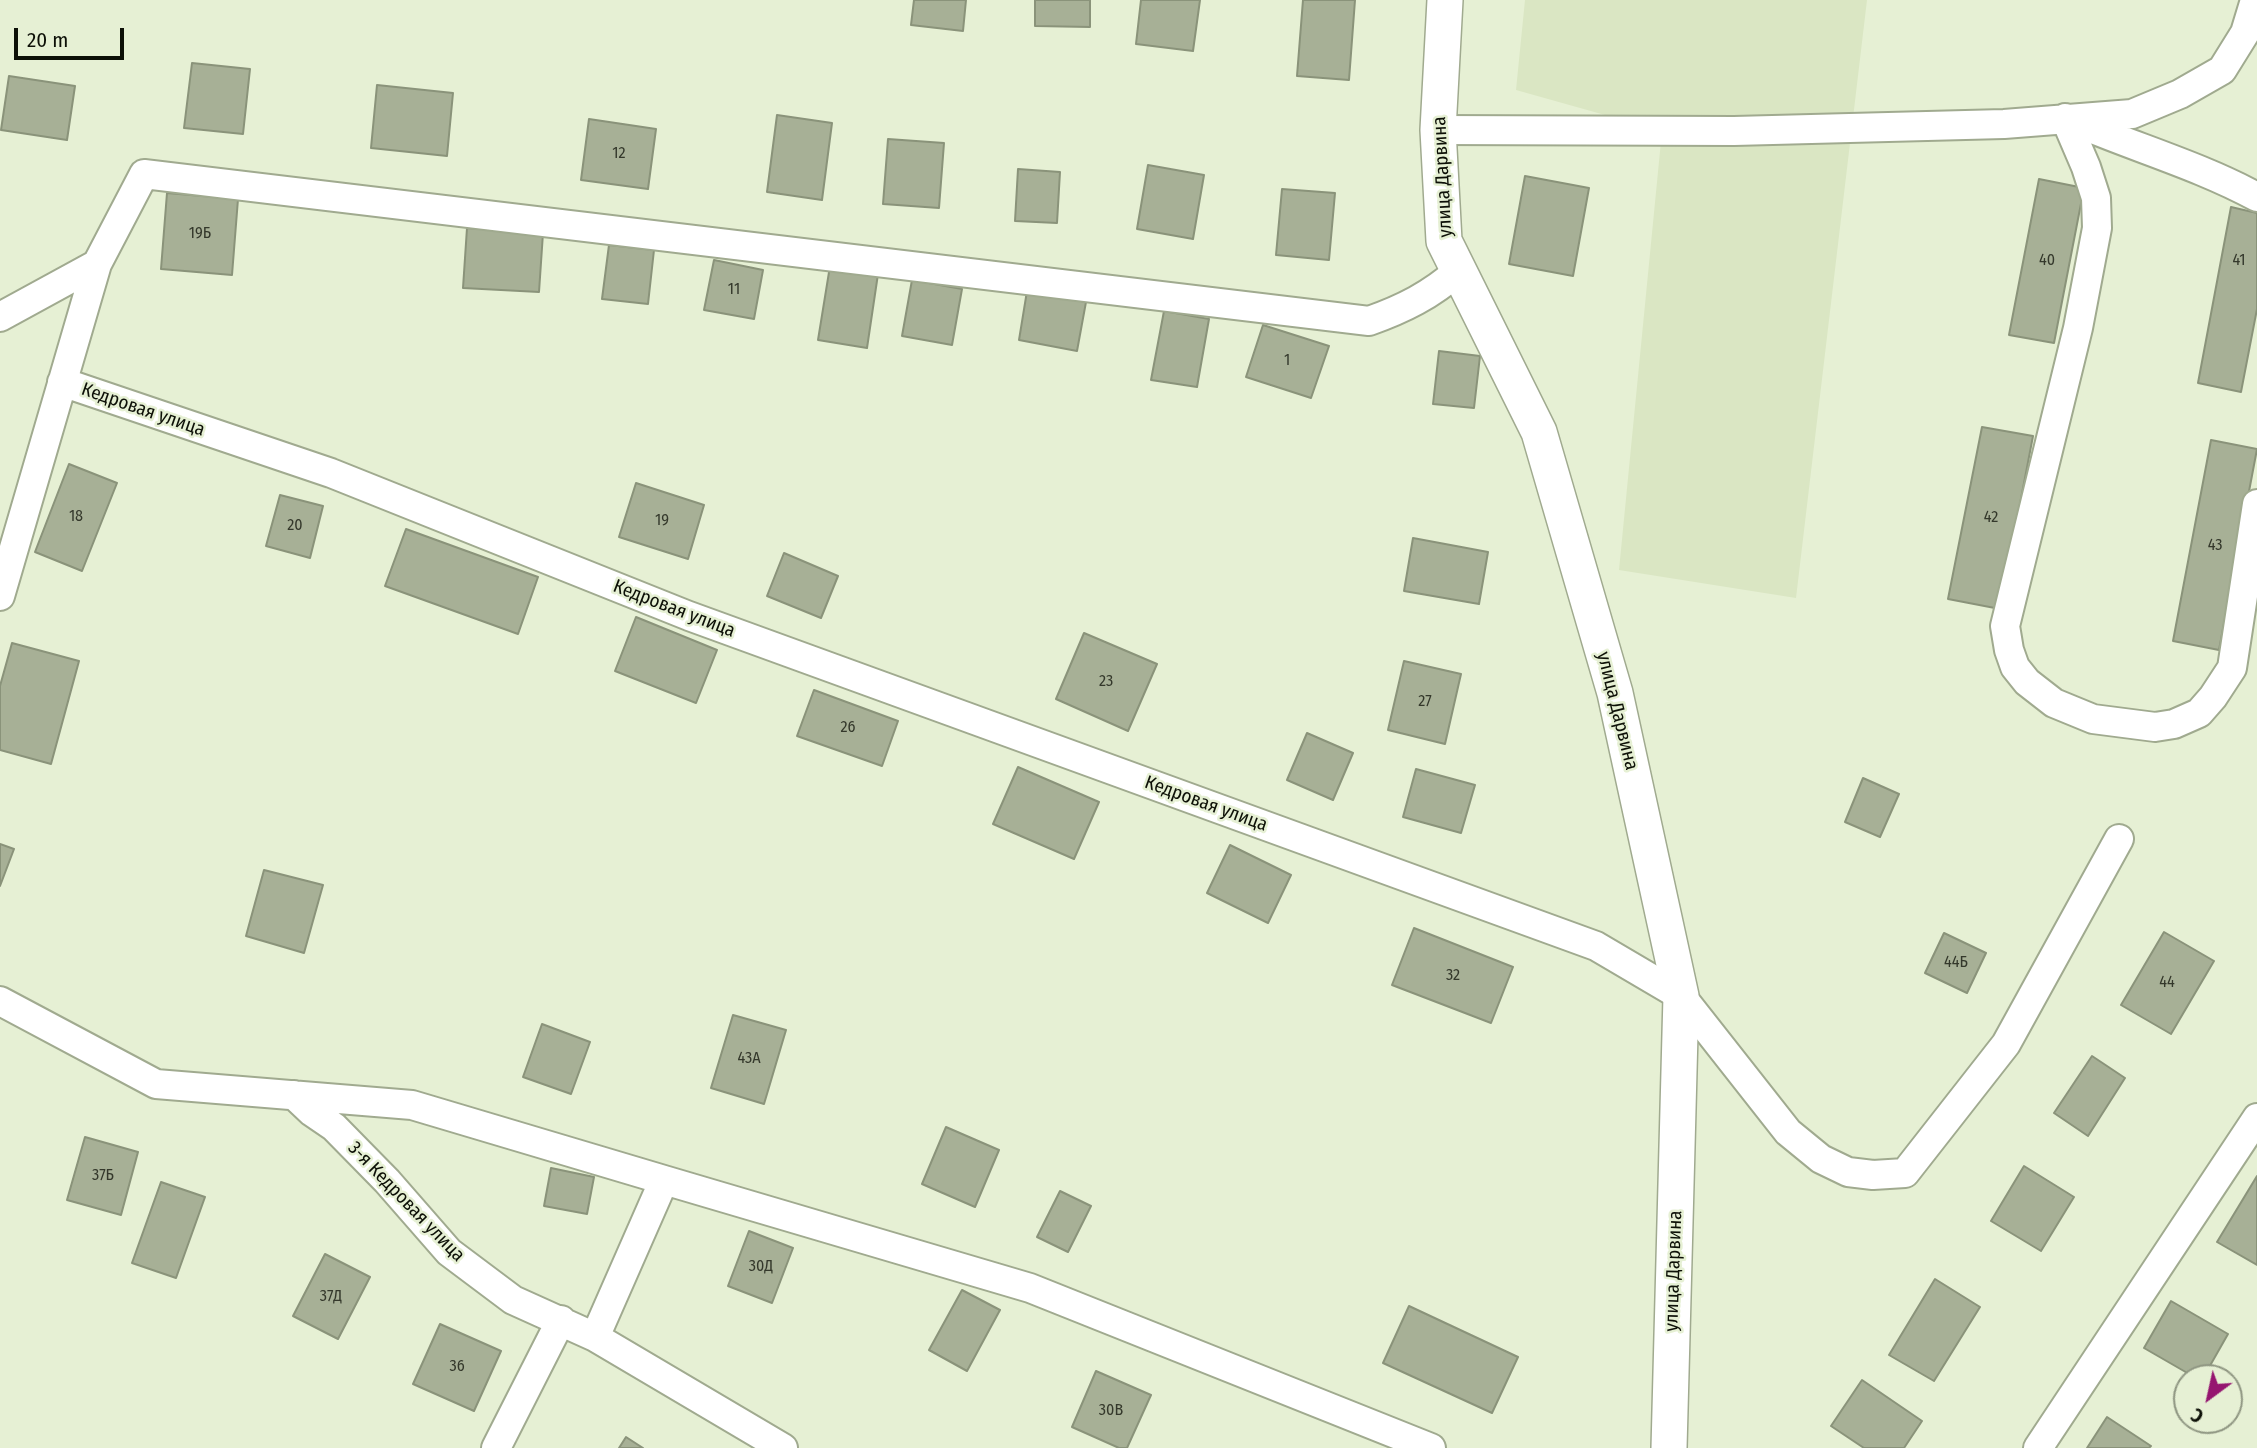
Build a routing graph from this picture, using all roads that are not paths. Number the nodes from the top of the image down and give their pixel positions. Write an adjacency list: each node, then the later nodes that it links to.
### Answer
1 (1445, 0): 4 (street, улица Дарвина)
2 (2255, 0): 3 (street)
3 (2065, 118): 4 (street); 5 (street); 10 (street)
4 (1438, 130): 7 (street, улица Дарвина)
5 (2257, 197)
6 (97, 264): 7 (street, Кедровая улица); 8 (street); 9 (street, Кедровая улица)
7 (1458, 271): 13 (street, улица Дарвина)
8 (0, 317)
9 (62, 382): 11 (street); 13 (street, Кедровая улица)
10 (2257, 503)
11 (0, 596)
12 (2119, 839): 13 (street)
13 (1681, 996): 23 (street, улица Дарвина)
14 (0, 1001): 15 (street)
15 (294, 1095): 17 (street); 18 (street, 3-я Кедровая улица)
16 (2257, 1118): 24 (street)
17 (664, 1181): 19 (street); 22 (street)
18 (561, 1321): 19 (street, 3-я Кедровая улица); 20 (street)
19 (595, 1337): 21 (street, 3-я Кедровая улица)
20 (496, 1448)
21 (783, 1448)
22 (1431, 1448)
23 (1669, 1448)
24 (2038, 1448)

